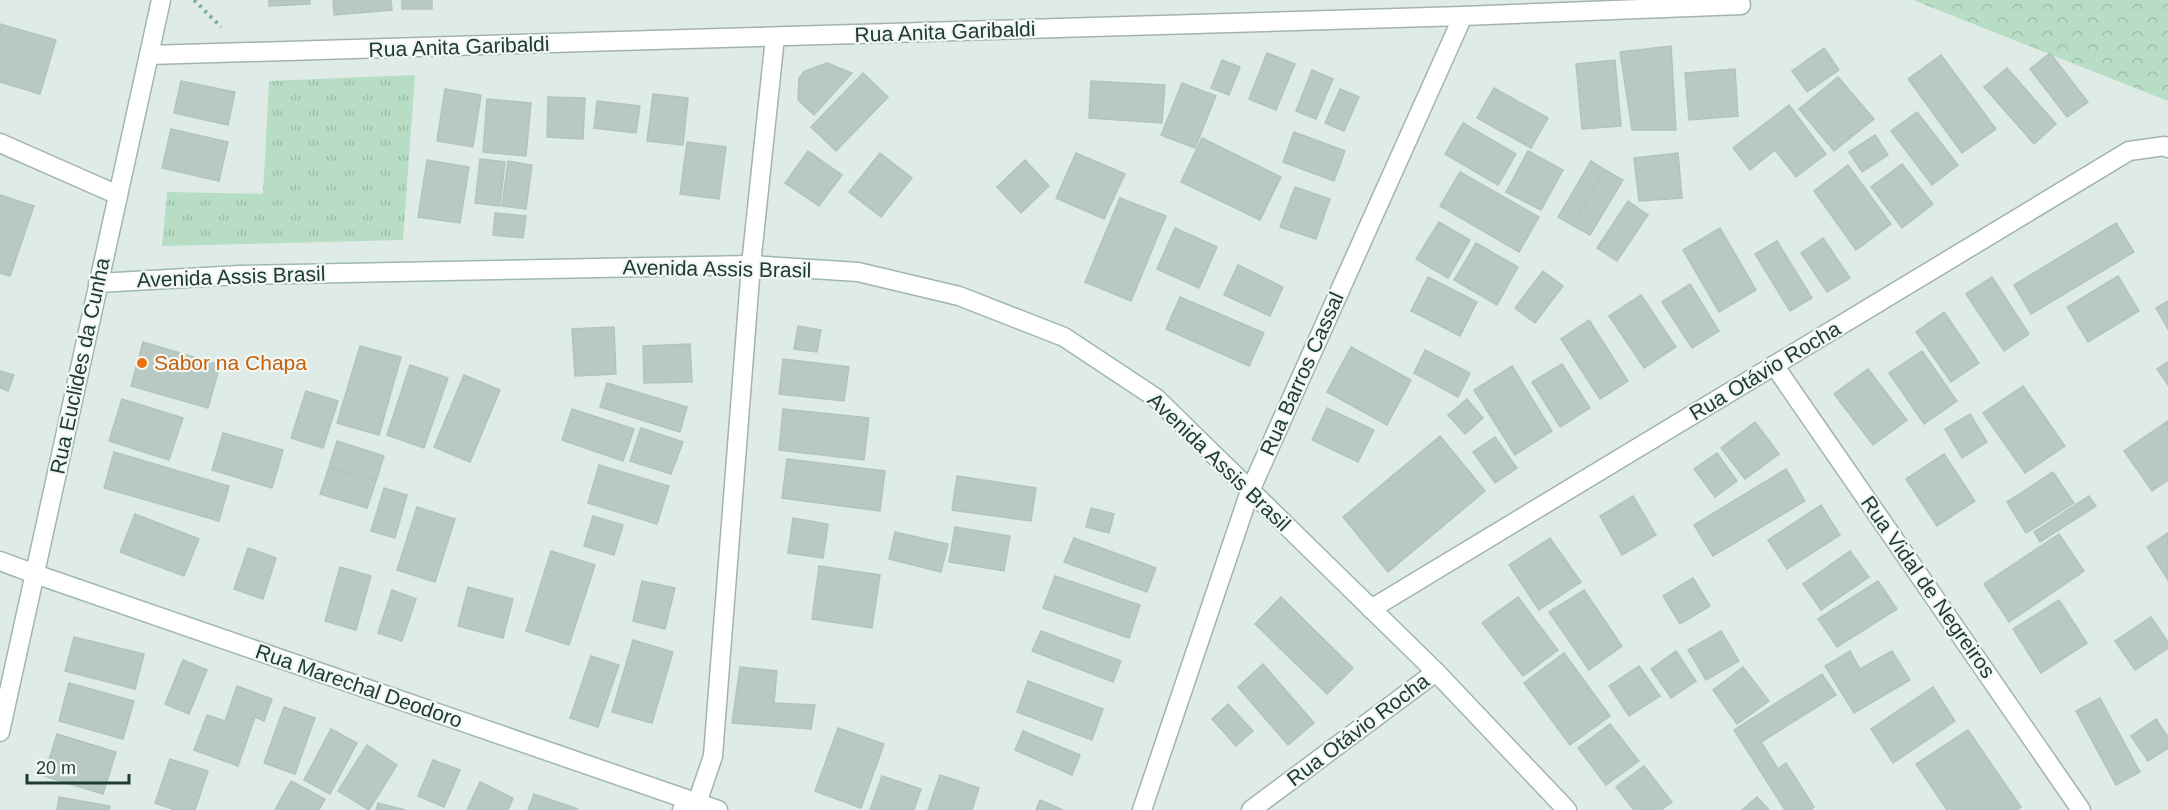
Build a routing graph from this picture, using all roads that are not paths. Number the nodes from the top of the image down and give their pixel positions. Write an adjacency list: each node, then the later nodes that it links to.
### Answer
1 (161, 0): 5 (street, Rua Euclides da Cunha)
2 (1741, 5): 3 (street, Rua Anita Garibaldi)
3 (1463, 16): 4 (street, Rua Anita Garibaldi); 12 (street, Rua Barros Cassal)
4 (775, 37): 5 (street, Rua Anita Garibaldi); 9 (street)
5 (149, 55): 8 (street, Rua Euclides da Cunha)
6 (0, 143): 8 (street)
7 (2166, 147): 11 (street, Rua Otávio Rocha)
8 (118, 195): 10 (street, Rua Euclides da Cunha)
9 (751, 265): 10 (street, Avenida Assis Brasil); 12 (street, Avenida Assis Brasil); 18 (street)
10 (98, 283): 14 (street, Rua Euclides da Cunha)
11 (1774, 365): 15 (street, Rua Otávio Rocha); 23 (street, Rua Vidal de Negreiros)
12 (1250, 491): 15 (street, Avenida Assis Brasil); 20 (street, Rua Barros Cassal)
13 (0, 561): 14 (street, Rua Marechal Deodoro)
14 (35, 574): 17 (street, Rua Euclides da Cunha); 18 (street, Rua Marechal Deodoro)
15 (1371, 609): 16 (street, Avenida Assis Brasil)
16 (1436, 672): 21 (street, Rua Otávio Rocha); 22 (street, Avenida Assis Brasil)
17 (0, 732)
18 (690, 806): 19 (street, Rua Marechal Deodoro)
19 (718, 810)
20 (1142, 810)
21 (1251, 810)
22 (1568, 810)
23 (2081, 810)

